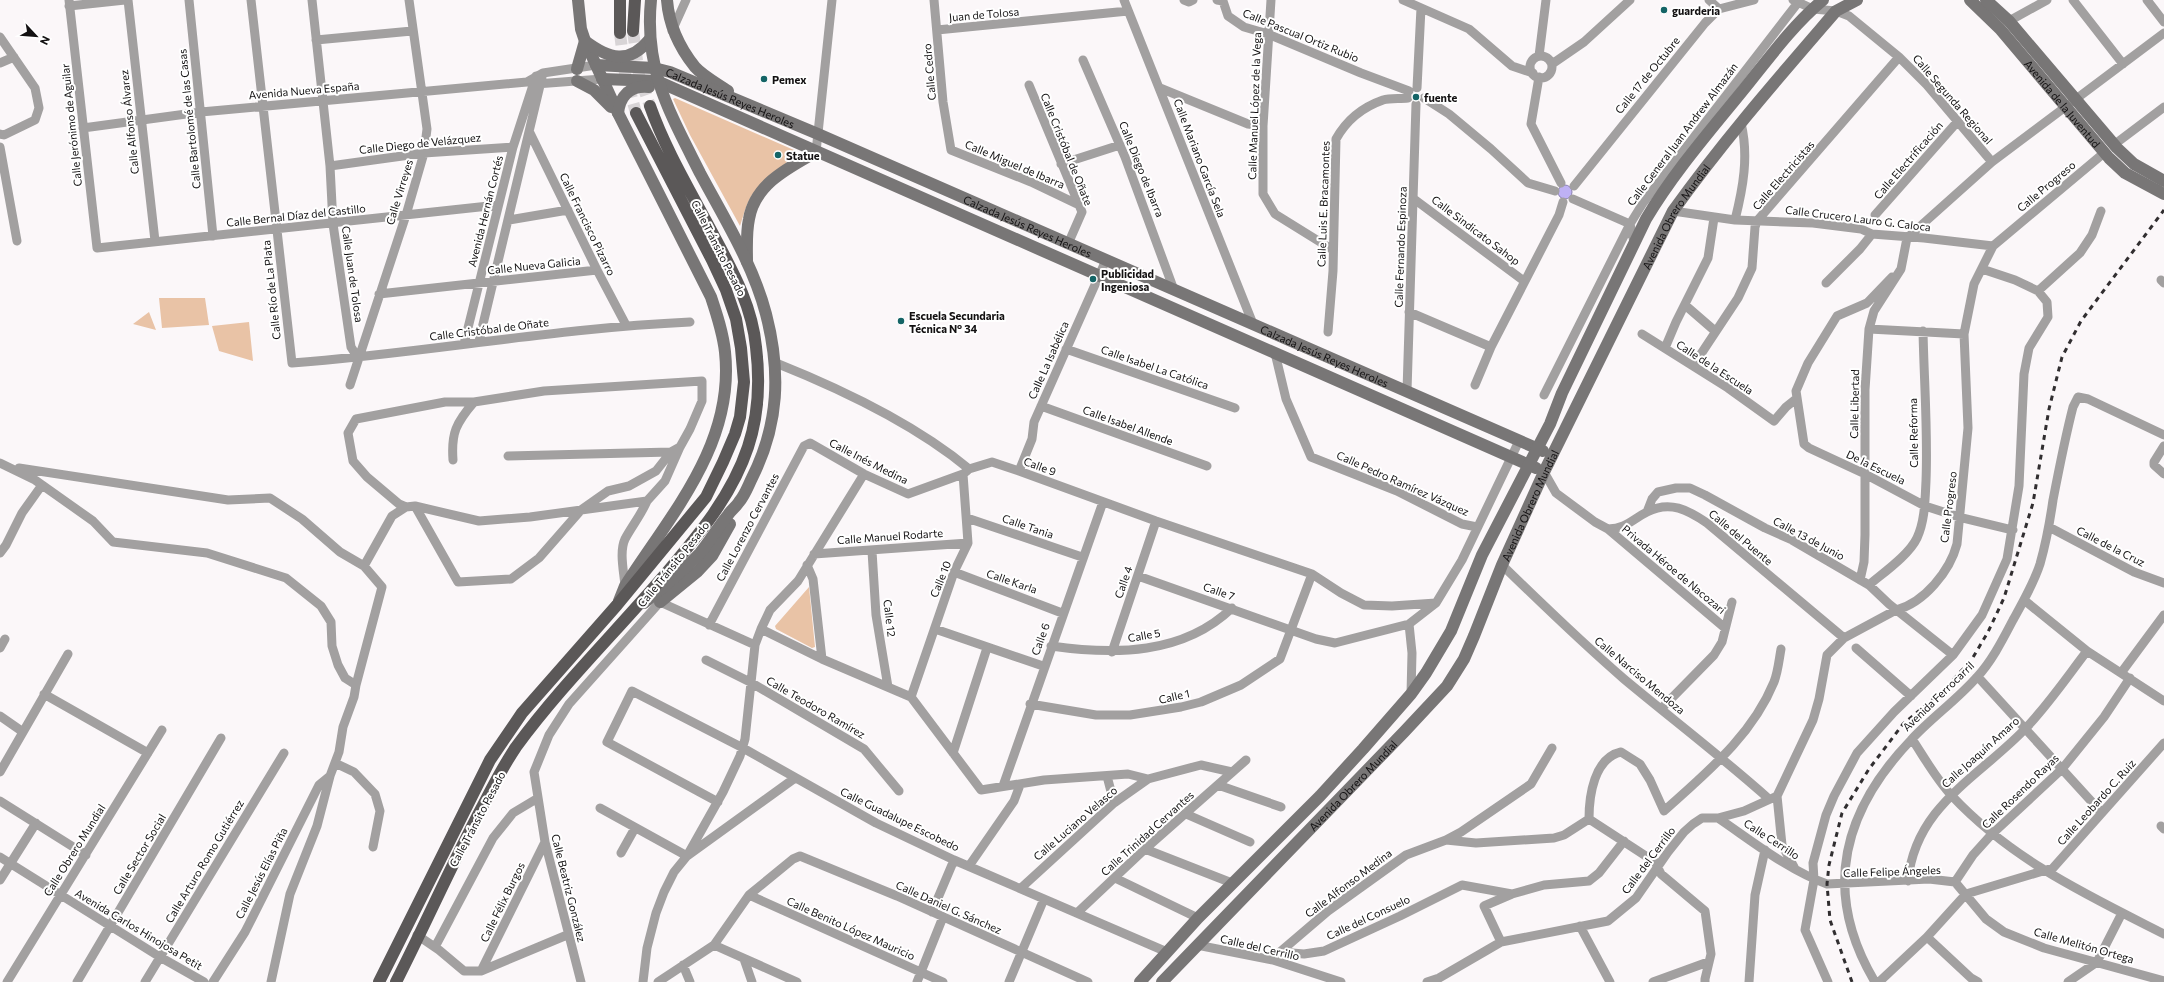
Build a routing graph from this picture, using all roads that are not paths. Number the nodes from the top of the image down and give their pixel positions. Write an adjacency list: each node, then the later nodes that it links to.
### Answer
1 (125, 0): 33 (street)
2 (128, 0): 85 (street, Calle Alfonso Álvarez)
3 (189, 0): 82 (street, Calle Bartolomé de las Casas)
4 (251, 0): 78 (street, Calle Río de La Plata)
5 (312, 0): 51 (street, Calle Juan de Tolosa)
6 (409, 0): 43 (street, Calle Virreyes)
7 (572, 0): 34 (street)
8 (620, 0): 46 (main road)
9 (634, 0): 45 (main road)
10 (651, 0): 50 (street)
11 (667, 0): 44 (street)
12 (686, 0): 44 (street)
13 (832, 0): 92 (street)
14 (934, 0): 42 (street, Calle Cedro)
15 (1124, 0): 38 (street, Calle Mariano García Sela)
16 (1184, 0): 17 (street)
17 (1193, 0)
18 (1222, 0): 48 (street, Calle Pascual Ortiz Rubio)
19 (1271, 0): 48 (street, Calle Manuel López de la Vega)
20 (1403, 0): 35 (street)
21 (1546, 0): 53 (street)
22 (1630, 0): 58 (street)
23 (1709, 0): 36 (street)
24 (1754, 0): 36 (street)
25 (1824, 0): 37 (street, Avenida Obrero Mundial)
26 (1857, 0): 39 (street, Avenida Obrero Mundial)
27 (1970, 0): 80 (street, Avenida de la Juventud)
28 (1986, 0): 40 (street, Avenida de la Juventud)
29 (2046, 0): 40 (street)
30 (2073, 0): 59 (street)
31 (2147, 0): 41 (street)
32 (1797, 1): 37 (street); 124 (street, Calle General Juan Andrew Almazán)
33 (69, 3): 89 (street, Calle Jerónimo de Aguilar)
34 (578, 6): 52 (street)
35 (1421, 8): 63 (street); 71 (street)
36 (1719, 9): 106 (street, Calle 17 de Octubre)
37 (1813, 9): 39 (street, Calle Segunda Regional); 131 (street, Avenida Obrero Mundial)
38 (1128, 11): 42 (street, Juan de Tolosa); 69 (street, Calle Mariano García Sela)
39 (1836, 11): 55 (street, Calle Segunda Regional); 87 (street, Avenida Obrero Mundial)
40 (2009, 21): 74 (street, Avenida de la Juventud)
41 (2164, 22)
42 (937, 30): 93 (street, Calle Cedro)
43 (412, 31): 51 (street); 70 (street, Calle Virreyes)
44 (672, 31): 76 (street)
45 (633, 32)
46 (620, 33)
47 (2164, 33): 59 (street)
48 (1268, 34): 71 (street, Calle Pascual Ortiz Rubio); 88 (street, Calle Manuel López de la Vega)
49 (0, 38): 54 (street)
50 (650, 39): 52 (street); 62 (street)
51 (316, 40): 75 (street, Calle Juan de Tolosa)
52 (585, 41): 60 (street); 61 (street)
53 (1539, 56): 58 (street); 63 (street)
54 (14, 57): 57 (street); 91 (street)
55 (1900, 57): 86 (street, Calle Segunda Regional); 122 (street, Calle Electricistas)
56 (1083, 60): 94 (street, Calle Diego de Ibarra)
57 (0, 63)
58 (1552, 64): 63 (street)
59 (2123, 64): 74 (street)
60 (596, 66): 61 (street); 62 (street, Calzada Jesús Reyes Heroles); 64 (street)
61 (577, 68): 65 (street)
62 (654, 68): 67 (street); 76 (street, Calzada Jesús Reyes Heroles)
63 (1536, 75): 105 (street)
64 (602, 79): 66 (street); 67 (street); 84 (street)
65 (536, 80): 66 (street); 70 (street, Avenida Nueva España); 90 (street); 95 (street, Avenida Hernán Cortés)
66 (577, 81): 84 (street)
67 (658, 81): 72 (street); 98 (street, Calzada Jesús Reyes Heroles)
68 (1029, 85): 102 (street, Calle Cristóbal de Oñate)
69 (1160, 88): 88 (street); 152 (street, Calle Mariano García Sela)
70 (422, 92): 75 (street, Avenida Nueva España); 99 (street, Calle Virreyes)
71 (1411, 92): 73 (street); 77 (street); 135 (street, Calle Luis E. Bracamontes)
72 (663, 96): 84 (street); 138 (street)
73 (1424, 98): 77 (street); 107 (street)
74 (2078, 99): 80 (street); 97 (street, Avenida de la Juventud)
75 (323, 100): 78 (street, Avenida Nueva España); 103 (street, Calle Juan de Tolosa)
76 (743, 102): 92 (street, Calzada Jesús Reyes Heroles)
77 (1416, 104): 109 (street, Calle Fernando Espinoza)
78 (263, 106): 82 (street, Avenida Nueva España); 125 (street, Calle Río de La Plata)
79 (650, 106): 235 (main road, Calle Tránsito Pesado)
80 (2065, 106): 100 (street, Avenida de la Juventud); 101 (street)
81 (2164, 107): 97 (street)
82 (201, 112): 85 (street, Avenida Nueva España); 127 (street, Calle Bartolomé de las Casas)
83 (636, 112): 234 (main road, Calle Tránsito Pesado)
84 (618, 113): 229 (street)
85 (141, 120): 89 (street, Avenida Nueva España); 130 (street, Calle Alfonso Álvarez)
86 (1958, 121): 101 (street, Calle Segunda Regional); 118 (street, Calle Electrificación)
87 (1741, 123): 115 (street, Avenida Obrero Mundial); 121 (street)
88 (1263, 126): 135 (street, Calle Manuel López de la Vega)
89 (83, 128): 134 (street, Calle Jerónimo de Aguilar)
90 (530, 133): 114 (street, Calle Francisco Pizarro); 120 (street)
91 (0, 134)
92 (818, 134): 98 (street); 132 (street, Calzada Jesús Reyes Heroles)
93 (950, 142): 112 (street, Calle Miguel de Ibarra)
94 (1120, 145): 102 (street); 146 (street, Calle Diego de Ibarra)
95 (513, 146): 99 (street, Calle Diego de Velázquez); 113 (street, Avenida Hernán Cortés)
96 (0, 147): 129 (street)
97 (2117, 147): 104 (street, Avenida de la Juventud)
98 (816, 152): 138 (street); 141 (street, Calzada Jesús Reyes Heroles)
99 (424, 153): 103 (street, Calle Diego de Velázquez); 117 (street, Calle Virreyes)
100 (2107, 155): 108 (street, Avenida de la Juventud); 133 (street, Calle Progreso)
101 (1992, 162): 128 (street)
102 (1061, 164): 112 (street, Calle Cristóbal de Oñate)
103 (330, 166): 123 (street, Calle Juan de Tolosa)
104 (2164, 181)
105 (1561, 183): 106 (street); 107 (street)
106 (1574, 186): 110 (street)
107 (1555, 191): 111 (street)
108 (2164, 194)
109 (1414, 199): 142 (street, Calle Sindicato Sahop); 150 (street, Calle Fernando Espinoza)
110 (1573, 199): 111 (street); 124 (street)
111 (1563, 202): 142 (street)
112 (1078, 204): 132 (street, Calle Cristóbal de Oñate)
113 (498, 206): 117 (street, Calle Bernal Díaz del Castillo); 144 (street, Avenida Hernán Cortés)
114 (568, 210): 120 (street); 140 (street, Calle Francisco Pizarro)
115 (1673, 211): 119 (street, Calle Crucero Lauro G. Caloca); 186 (street, Avenida Obrero Mundial)
116 (2101, 211): 147 (street)
117 (406, 215): 123 (street, Calle Bernal Díaz del Castillo); 148 (street, Calle Virreyes)
118 (1875, 215)
119 (1714, 218): 121 (street, Calle Crucero Lauro G. Caloca); 149 (street)
120 (509, 220): 143 (street)
121 (1735, 220): 122 (street, Calle Crucero Lauro G. Caloca)
122 (1757, 221): 126 (street, Calle Crucero Lauro G. Caloca); 155 (street, Calle Electricistas)
123 (333, 224): 125 (street, Calle Bernal Díaz del Castillo); 166 (street, Calle Juan de Tolosa)
124 (1630, 224): 131 (street); 173 (street, Calle General Juan Andrew Almazán)
125 (276, 228): 127 (street, Calle Bernal Díaz del Castillo); 167 (street, Calle Río de La Plata)
126 (1872, 234): 128 (street, Calle Crucero Lauro G. Caloca); 145 (street)
127 (213, 236): 130 (street, Calle Bernal Díaz del Castillo)
128 (1907, 238): 133 (street, Calle Crucero Lauro G. Caloca); 137 (street, Calle Libertad)
129 (17, 241)
130 (155, 241): 134 (street, Calle Bernal Díaz del Castillo)
131 (1634, 242): 178 (street, Avenida Obrero Mundial)
132 (1068, 244): 136 (street, Calzada Jesús Reyes Heroles)
133 (1993, 246): 139 (street, Calle Progreso)
134 (97, 248)
135 (1333, 250): 157 (street, Calle Luis E. Bracamontes)
136 (1106, 260): 141 (street, Calle La Isabélica); 146 (street, Calzada Jesús Reyes Heroles)
137 (1903, 261): 154 (street, Calle Libertad); 174 (street)
138 (747, 264): 168 (street)
139 (1982, 269): 147 (street); 159 (street, Calle Progreso)
140 (597, 270): 143 (street, Calle Nueva Galicia); 153 (street, Calle Francisco Pizarro)
141 (1098, 276): 164 (street, Calle La Isabélica); 165 (street, Calzada Jesús Reyes Heroles)
142 (1524, 281): 162 (street)
143 (493, 282): 144 (street, Calle Nueva Galicia); 160 (street)
144 (479, 283): 148 (street, Calle Nueva Galicia); 161 (street, Avenida Hernán Cortés)
145 (1826, 283)
146 (1174, 290): 152 (street, Calzada Jesús Reyes Heroles)
147 (2038, 291): 214 (street, Avenida Ferrocarril)
148 (379, 294): 166 (street, Calle Virreyes)
149 (1685, 305): 155 (street); 163 (street)
150 (1410, 312): 162 (street); 172 (street, Calle Fernando Espinoza)
151 (690, 322): 153 (street, Calle Cristóbal de Oñate)
152 (1253, 324): 172 (street, Calzada Jesús Reyes Heroles)
153 (626, 325): 160 (street, Calle Cristóbal de Oñate)
154 (1868, 329): 156 (street); 197 (street, Calle Libertad)
155 (1715, 331): 169 (street, Calle Electricistas)
156 (1922, 331): 159 (street); 204 (street, Calle Reforma)
157 (1328, 332)
158 (1642, 334): 163 (street, Calle de la Escuela)
159 (1964, 334): 209 (street, Calle Progreso)
160 (479, 341): 161 (street, Calle Cristóbal de Oñate)
161 (464, 344): 166 (street, Calle Cristóbal de Oñate)
162 (1491, 347): 171 (street)
163 (1665, 348): 169 (street, Calle de la Escuela)
164 (1066, 349): 176 (street, Calle La Isabélica); 177 (street, Calle Isabel La Católica)
165 (1275, 353): 188 (street, Calzada Jesús Reyes Heroles); 211 (street, Calle Pedro Ramírez Vázquez)
166 (358, 358): 167 (street, Calle Cristóbal de Oñate); 170 (street, Calle Virreyes)
167 (292, 363)
168 (776, 363): 193 (street); 201 (street)
169 (1693, 366): 174 (street, Calle de la Escuela)
170 (350, 385)
171 (1475, 385)
172 (1407, 391): 180 (street, Calzada Jesús Reyes Heroles)
173 (1544, 395)
174 (1796, 399): 197 (street, De la Escuela)
175 (474, 402): 183 (street); 189 (street); 205 (street)
176 (1041, 406): 192 (street, Calle Isabel Allende); 194 (street, Calle La Isabélica)
177 (1235, 408)
178 (1550, 424): 180 (street); 184 (street, Avenida Obrero Mundial)
179 (2164, 435): 212 (street, Avenida Ferrocarril)
180 (1519, 441): 184 (street, Calzada Jesús Reyes Heroles); 188 (street)
181 (810, 444): 196 (street, Calle Inés Medina); 241 (street, Calle Lorenzo Cervantes)
182 (2164, 446): 198 (street)
183 (680, 447): 185 (street); 200 (street)
184 (1537, 449): 186 (street, Calzada Jesús Reyes Heroles); 190 (street, Avenida Obrero Mundial)
185 (670, 452): 187 (street); 206 (street)
186 (1553, 455): 195 (street, Avenida Obrero Mundial)
187 (508, 456)
188 (1511, 456): 190 (street, Calzada Jesús Reyes Heroles); 211 (street)
189 (453, 460)
190 (1529, 464): 195 (street, Calzada Jesús Reyes Heroles); 268 (street, Avenida Obrero Mundial)
191 (4, 465): 199 (street); 222 (street)
192 (1207, 466)
193 (966, 471): 194 (street, Calle 9); 196 (street, Calle Inés Medina); 208 (street, Calle 10)
194 (1019, 471): 202 (street, Calle 9)
195 (1544, 472): 213 (street, Privada Héroe de Nacozari); 221 (street, Avenida Obrero Mundial)
196 (864, 474): 218 (street)
197 (1865, 474): 204 (street, De la Escuela); 226 (street, Calle Libertad)
198 (2164, 474)
199 (42, 485): 217 (street); 265 (street)
200 (647, 501): 206 (street); 229 (street)
201 (740, 502): 231 (street); 235 (street)
202 (1103, 502): 210 (street, Calle 9); 219 (street, Calle 6)
203 (416, 506): 205 (street); 206 (street); 206 (street)
204 (1925, 506): 209 (street, De la Escuela); 228 (street, Calle Reforma)
205 (406, 507): 222 (street)
206 (582, 510)
207 (1647, 512): 213 (street, Calle del Puente); 226 (street, Calle 13 de Junio); 246 (street, Calle del Puente)
208 (967, 518): 215 (street, Calle 10); 219 (street, Calle Tania)
209 (1959, 518): 214 (street, De la Escuela); 237 (street, Calle Progreso)
210 (1156, 521): 224 (street, Calle 9); 225 (street, Calle 4)
211 (1477, 527): 233 (street)
212 (2048, 527): 227 (street, Calle de la Cruz); 230 (street, Avenida Ferrocarril)
213 (1608, 529): 242 (street, Privada Héroe de Nacozari)
214 (2013, 530): 257 (street, Avenida Ferrocarril)
215 (968, 543): 216 (street, Calle Manuel Rodarte); 223 (street, Calle 10)
216 (872, 551): 218 (street, Calle Manuel Rodarte); 266 (street, Calle 12)
217 (0, 553)
218 (814, 554): 220 (street)
219 (1082, 557): 238 (street, Calle 6)
220 (807, 565): 243 (street); 258 (street)
221 (1502, 565): 273 (street, Calle Narciso Mendoza); 358 (street, Avenida Obrero Mundial)
222 (364, 566): 265 (street)
223 (954, 572): 238 (street, Calle Karla); 244 (street, Calle 10)
224 (1312, 574): 233 (street, Calle 9); 245 (street, Calle 1)
225 (1138, 576): 236 (street, Calle 7); 255 (street, Calle 4)
226 (1860, 580): 228 (street, Calle 13 de Junio)
227 (2164, 583)
228 (1869, 585): 237 (street, Calle 13 de Junio)
229 (625, 586): 234 (street)
230 (2024, 600): 254 (street); 262 (street, Avenida Ferrocarril)
231 (660, 602): 241 (street); 302 (street, Calle Beatriz González)
232 (1732, 602): 242 (street)
233 (1436, 603): 240 (street)
234 (617, 605): 380 (main road, Calle Tránsito Pesado)
235 (637, 608): 353 (main road, Calle Tránsito Pesado)
236 (1232, 608): 245 (street, Calle 7); 255 (street, Calle 5)
237 (1896, 610): 246 (street, Calle Progreso); 257 (street, Calle 13 de Junio)
238 (1062, 613): 249 (street, Calle 6)
239 (2164, 615): 261 (street)
240 (1410, 624): 245 (street, Calle 7); 268 (street)
241 (710, 625): 248 (street)
242 (1725, 628): 273 (street)
243 (761, 629): 248 (street); 258 (street)
244 (935, 629): 251 (street); 270 (street, Calle 10)
245 (1292, 629): 272 (street, Calle 1)
246 (1844, 638): 301 (street, Calle Progreso)
247 (5, 639): 250 (street)
248 (755, 645): 264 (street)
249 (1051, 646): 255 (street, Calle 5); 260 (street, Calle 6)
250 (0, 648)
251 (987, 648): 260 (street); 285 (street)
252 (1856, 648): 269 (street)
253 (1781, 649): 286 (street)
254 (2087, 651): 261 (street); 275 (street, Calle Joaquín Amaro)
255 (1112, 652)
256 (68, 654): 267 (street)
257 (1954, 655): 269 (street, Avenida Ferrocarril)
258 (822, 659): 266 (street)
259 (706, 660): 264 (street, Calle Teodoro Ramírez)
260 (1044, 666): 272 (street, Calle 6)
261 (2121, 673): 263 (street)
262 (1978, 677): 275 (street); 279 (street, Avenida Ferrocarril)
263 (2130, 678): 271 (street); 289 (street, Calle Rosendo Rayas)
264 (750, 682): 281 (street); 299 (street, Calle Teodoro Ramírez)
265 (356, 684): 288 (street)
266 (888, 687): 270 (street)
267 (44, 694): 277 (street); 283 (street)
268 (1411, 694): 337 (street, Avenida Obrero Mundial)
269 (1911, 696): 334 (street, Avenida Ferrocarril)
270 (911, 697): 285 (street)
271 (2164, 701)
272 (1030, 704): 298 (street, Calle 6)
273 (1661, 709): 286 (street, Calle Narciso Mendoza)
274 (0, 716): 277 (street)
275 (2025, 729): 289 (street); 300 (street, Calle Joaquín Amaro)
276 (162, 730): 283 (street, Calle Obrero Mundial)
277 (23, 732): 290 (street)
278 (222, 738): 350 (street, Calle Sector Social)
279 (1912, 739): 300 (street); 338 (street, Avenida Ferrocarril)
280 (2164, 743): 308 (street, Calle Leobardo C. Ruiz)
281 (743, 748): 294 (street, Calle Guadalupe Escobedo); 304 (street); 304 (street, Calle Guadalupe Escobedo)
282 (1552, 748): 315 (street)
283 (148, 753): 323 (street, Calle Obrero Mundial)
284 (284, 753): 364 (street, Calle Arturo Romo Gutiérrez)
285 (953, 753): 298 (street)
286 (1723, 758): 301 (street, Calle Narciso Mendoza); 311 (street)
287 (1246, 760): 291 (street, Calle Trinidad Cervantes)
288 (335, 763): 292 (street); 319 (street)
289 (2062, 769): 308 (street); 314 (street, Calle Rosendo Rayas)
290 (0, 772)
291 (1232, 772): 295 (street); 297 (street, Calle Trinidad Cervantes)
292 (330, 776): 378 (street, Calle Jesús Elías Piña); 379 (street)
293 (1107, 776): 295 (street); 296 (street); 305 (street)
294 (795, 778): 324 (street); 326 (street, Calle Guadalupe Escobedo)
295 (1148, 779): 305 (street, Calle Luciano Velasco)
296 (1020, 785): 298 (street); 328 (street)
297 (1218, 785): 307 (street); 309 (street, Calle Trinidad Cervantes)
298 (1002, 786)
299 (899, 791)
300 (1951, 795): 314 (street); 335 (street, Calle Joaquín Amaro)
301 (1773, 797): 310 (street, Calle del Cerrillo); 330 (street)
302 (538, 798): 317 (street, Calle Beatriz González); 359 (street)
303 (0, 801): 312 (street)
304 (718, 802): 324 (street)
305 (1114, 803): 339 (street, Calle Luciano Velasco)
306 (600, 808): 313 (street)
307 (1282, 808)
308 (2102, 813): 331 (street, Calle Leobardo C. Ruiz)
309 (1186, 814): 318 (street); 320 (street, Calle Trinidad Cervantes)
310 (1718, 818): 321 (street, Calle Cerrillo); 329 (street, Calle del Cerrillo)
311 (1589, 819): 315 (street); 316 (street)
312 (36, 823): 323 (street); 327 (street)
313 (635, 828): 322 (street); 324 (street)
314 (1991, 835): 331 (street); 336 (street, Calle Rosendo Rayas)
315 (1446, 840): 361 (street, Calle Alfonso Medina)
316 (1624, 841): 329 (street); 340 (street)
317 (545, 842): 354 (street, Calle Beatriz González); 371 (street, Calle Félix Burgos)
318 (1250, 842)
319 (373, 847)
320 (1145, 849): 332 (street, Calle Trinidad Cervantes); 337 (street)
321 (1765, 850): 330 (street, Calle Cerrillo); 399 (street)
322 (621, 853)
323 (86, 855): 342 (street, Calle Obrero Mundial)
324 (687, 856): 383 (street)
325 (0, 857): 327 (street, Avenida Carlos Hinojosa Petit)
326 (954, 860): 328 (street, Calle Guadalupe Escobedo); 345 (street)
327 (10, 863): 333 (street); 342 (street, Avenida Carlos Hinojosa Petit)
328 (969, 866): 339 (street, Calle Guadalupe Escobedo)
329 (1658, 867): 351 (street, Calle del Cerrillo); 367 (street)
330 (1794, 868): 334 (street, Calle Cerrillo)
331 (2043, 870): 341 (street, Calle Leobardo C. Ruiz); 347 (street)
332 (1114, 878): 346 (street, Calle Trinidad Cervantes); 349 (street)
333 (0, 880)
334 (1814, 880): 338 (street, Calle Felipe Ángeles); 400 (street, Avenida Ferrocarril)
335 (1908, 881): 336 (street, Calle Felipe Ángeles); 338 (street, Calle Felipe Ángeles)
336 (1955, 882): 341 (street, Calle Felipe Ángeles)
337 (1232, 883): 349 (street, Avenida Obrero Mundial)
338 (1844, 885): 401 (street, Avenida Ferrocarril)
339 (1021, 888): 344 (street, Calle Guadalupe Escobedo)
340 (1512, 894): 356 (street); 363 (street, Calle del Consuelo)
341 (1966, 894): 355 (street); 368 (street, Calle Melitón Ortega)
342 (60, 895): 350 (street, Avenida Carlos Hinojosa Petit); 374 (street, Calle Obrero Mundial)
343 (748, 895): 345 (street, Calle Daniel G. Sánchez); 357 (street); 372 (street, Calle Benito López Mauricio)
344 (1044, 899): 346 (street, Calle Guadalupe Escobedo); 362 (street)
345 (932, 912): 348 (street, Calle Daniel G. Sánchez)
346 (1078, 912): 360 (street, Calle Guadalupe Escobedo)
347 (2122, 913): 352 (street); 368 (street)
348 (943, 917): 362 (street, Calle Daniel G. Sánchez); 372 (street)
349 (1198, 918): 360 (street, Avenida Obrero Mundial)
350 (110, 926): 364 (street, Avenida Carlos Hinojosa Petit); 375 (street, Calle Sector Social)
351 (1580, 926): 356 (street, Calle del Cerrillo); 396 (street)
352 (2164, 934)
353 (417, 935): 359 (street); 381 (main road, Calle Tránsito Pesado)
354 (567, 935): 371 (street); 382 (street, Calle Beatriz González)
355 (1928, 937): 402 (street); 403 (street)
356 (1501, 942): 395 (street, Calle del Cerrillo)
357 (714, 945): 365 (street); 369 (street)
358 (1197, 945): 366 (street, Calle del Cerrillo); 393 (street, Avenida Obrero Mundial)
359 (435, 947): 371 (street)
360 (1167, 952): 392 (street, Avenida Obrero Mundial)
361 (1280, 952): 363 (street, Calle del Consuelo); 366 (street, Calle Alfonso Medina)
362 (1022, 953): 390 (street); 391 (street, Calle Daniel G. Sánchez)
363 (1304, 954): 370 (street)
364 (160, 957): 376 (street, Calle Arturo Romo Gutiérrez); 377 (street, Avenida Carlos Hinojosa Petit)
365 (744, 959): 386 (street); 387 (street)
366 (1273, 960): 370 (street, Calle del Cerrillo)
367 (1708, 962): 397 (street); 398 (street)
368 (2097, 962): 373 (street, Calle Melitón Ortega); 404 (street)
369 (683, 965): 384 (street); 385 (street)
370 (1300, 968): 394 (street, Calle del Cerrillo)
371 (481, 971)
372 (922, 973): 388 (street); 389 (street, Calle Benito López Mauricio)
373 (2164, 981)
374 (6, 982)
375 (76, 982)
376 (144, 982)
377 (204, 982)
378 (213, 982)
379 (271, 982)
380 (379, 982)
381 (396, 982)
382 (581, 982)
383 (643, 982)
384 (658, 982)
385 (690, 982)
386 (752, 982)
387 (797, 982)
388 (917, 982)
389 (943, 982)
390 (1009, 982)
391 (1088, 982)
392 (1140, 982)
393 (1162, 982)
394 (1341, 982)
395 (1427, 982)
396 (1610, 982)
397 (1653, 982)
398 (1706, 982)
399 (1750, 982)
400 (1828, 982)
401 (1875, 982)
402 (1878, 982)
403 (1978, 982)
404 (2068, 982)

